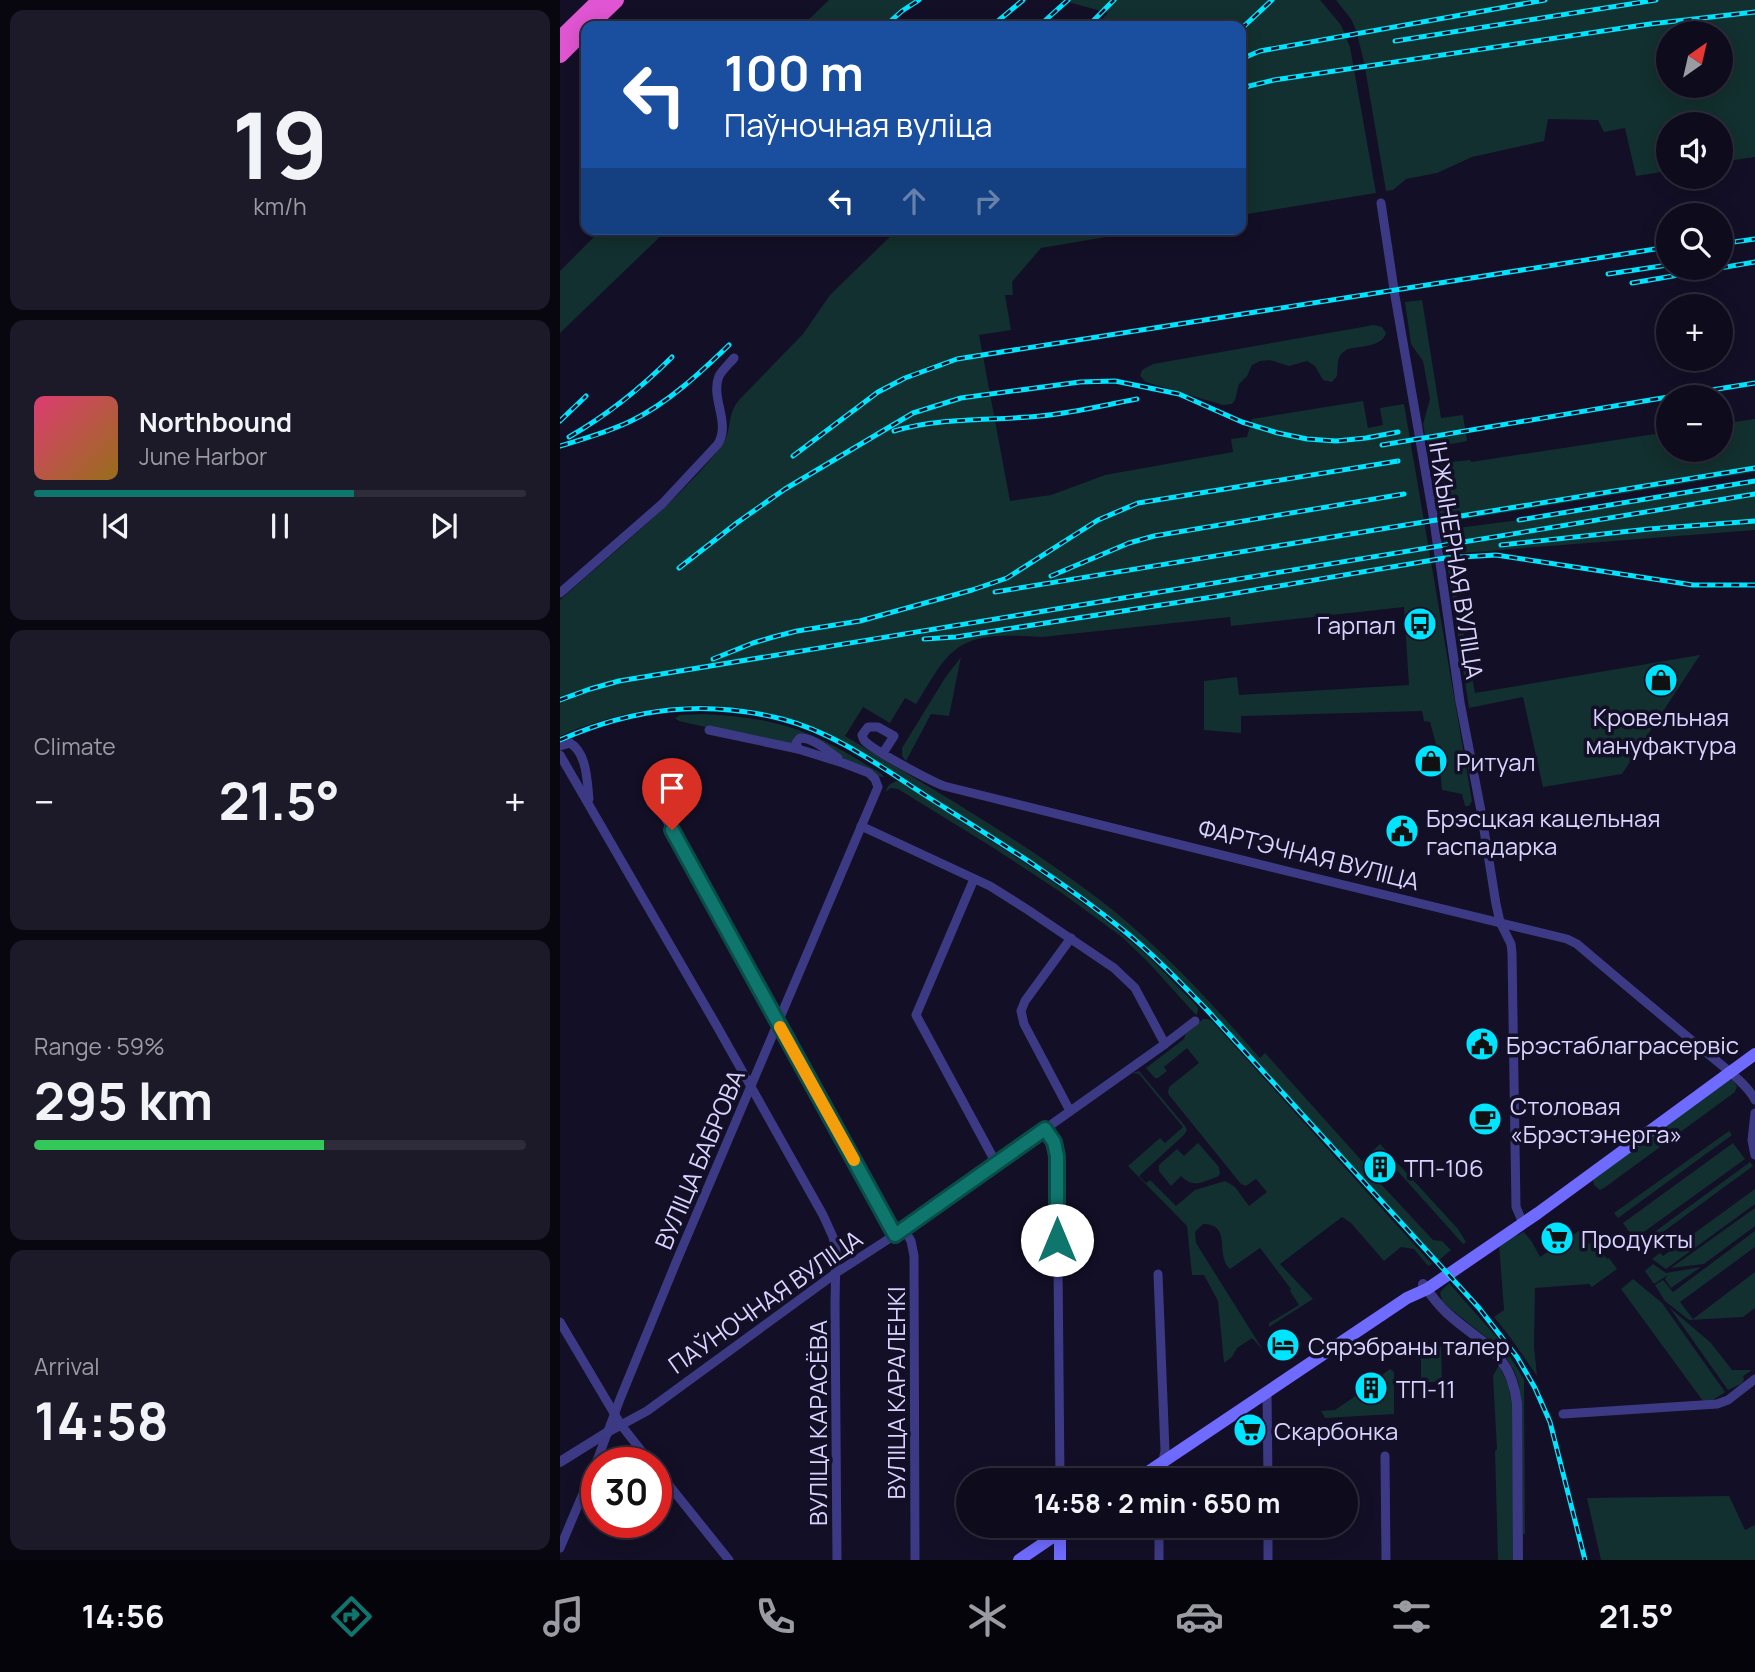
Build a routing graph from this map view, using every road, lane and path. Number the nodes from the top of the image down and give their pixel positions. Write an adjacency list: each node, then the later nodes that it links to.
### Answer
1 (600, 0): 5 (highway)
2 (616, 0): 3 (highway)
3 (595, 21)
4 (581, 35): 6 (highway)
5 (560, 39)
6 (560, 55)
7 (1381, 203): 18 (street, ІНЖЫНЕРНАЯ ВУЛІЦА)
8 (734, 358): 9 (street)
9 (560, 593)
10 (709, 730): 16 (street, ВУЛІЦА БАБРОВА)
11 (560, 746): 14 (street, ВУЛІЦА КАРАСЁВА)
12 (883, 753): 12 (street, ФАРТЭЧНАЯ ВУЛІЦА); 18 (street, ФАРТЭЧНАЯ ВУЛІЦА)
13 (560, 755): 14 (street, ВУЛІЦА КАРАСЁВА)
14 (589, 804): 26 (street, ВУЛІЦА КАРАСЁВА)
15 (660, 808): 21 (street)
16 (861, 826): 17 (street); 21 (street, ВУЛІЦА БАБРОВА)
17 (975, 879): 19 (street); 32 (street)
18 (1500, 922): 25 (street, ФАРТЭЧНАЯ ВУЛІЦА); 33 (street)
19 (1071, 938): 22 (street); 28 (street)
20 (1195, 1021): 22 (street, ПАЎНОЧНАЯ ВУЛІЦА)
21 (777, 1022): 26 (street, ВУЛІЦА БАБРОВА); 35 (street)
22 (1165, 1044): 28 (street, ПАЎНОЧНАЯ ВУЛІЦА)
23 (1755, 1045): 25 (main road)
24 (1755, 1054): 25 (main road)
25 (1726, 1070): 27 (street, ФАРТЭЧНАЯ ВУЛІЦА); 33 (main road)
26 (751, 1086): 36 (street, ВУЛІЦА КАРАСЁВА); 42 (street, ВУЛІЦА БАБРОВА)
27 (1754, 1097)
28 (1070, 1111): 30 (street, ПАЎНОЧНАЯ ВУЛІЦА)
29 (1755, 1113): 31 (street)
30 (1045, 1129): 32 (street, ПАЎНОЧНАЯ ВУЛІЦА); 50 (street)
31 (1755, 1155)
32 (996, 1163): 34 (street, ПАЎНОЧНАЯ ВУЛІЦА)
33 (1521, 1219): 38 (main road)
34 (904, 1229): 35 (street, ПАЎНОЧНАЯ ВУЛІЦА); 62 (street, ВУЛІЦА КАРАЛЕНКІ)
35 (895, 1235): 36 (street, ПАЎНОЧНАЯ ВУЛІЦА)
36 (836, 1273): 44 (street, ПАЎНОЧНАЯ ВУЛІЦА); 61 (street, ВУЛІЦА КАРАСЁВА)
37 (1158, 1274): 49 (street)
38 (1425, 1286): 41 (main road); 68 (street)
39 (560, 1322): 42 (street)
40 (1755, 1379): 43 (street)
41 (1268, 1392): 49 (main road); 53 (street)
42 (614, 1414): 44 (street); 45 (street, ВУЛІЦА БАБРОВА)
43 (1563, 1414)
44 (621, 1425): 45 (street, ПАЎНОЧНАЯ ВУЛІЦА); 46 (street)
45 (608, 1432): 48 (street, ПАЎНОЧНАЯ ВУЛІЦА); 59 (street, ВУЛІЦА БАБРОВА)
46 (638, 1447)
47 (1385, 1456): 67 (street)
48 (561, 1459)
49 (1162, 1463): 51 (main road); 52 (street)
50 (1060, 1468)
51 (1154, 1468)
52 (1161, 1468)
53 (1268, 1468)
54 (672, 1489): 60 (street)
55 (1049, 1538): 63 (main road)
56 (1062, 1538): 64 (main road)
57 (1159, 1538): 65 (street)
58 (1268, 1538): 66 (street)
59 (560, 1548)
60 (729, 1560)
61 (837, 1560)
62 (915, 1560)
63 (1019, 1560)
64 (1060, 1560)
65 (1159, 1560)
66 (1268, 1560)
67 (1386, 1560)
68 (1518, 1560)

